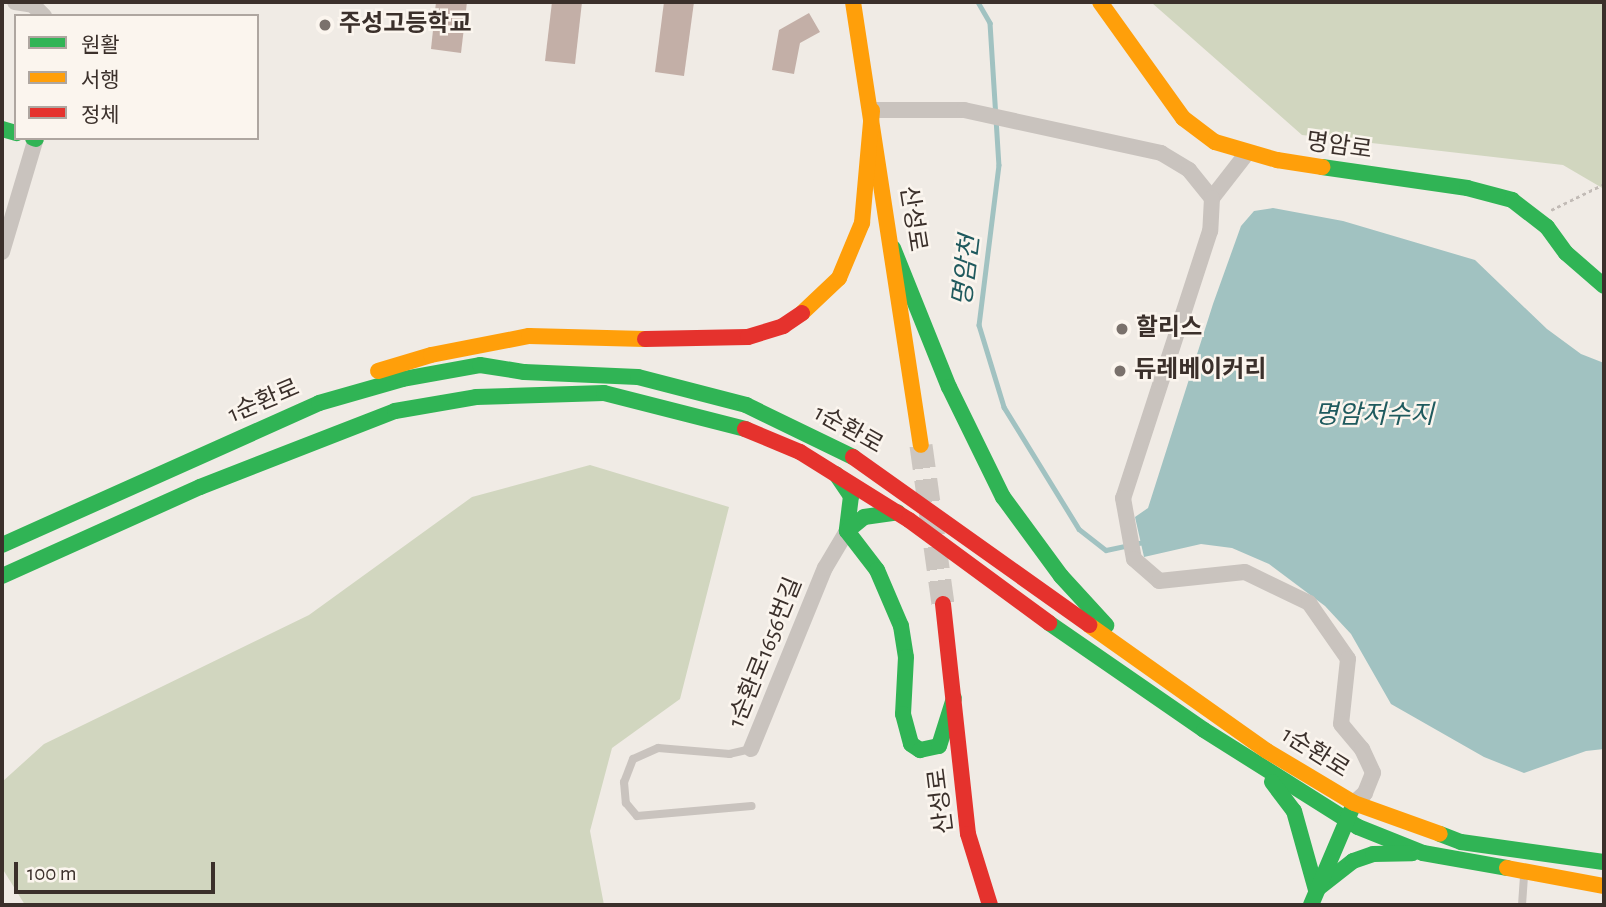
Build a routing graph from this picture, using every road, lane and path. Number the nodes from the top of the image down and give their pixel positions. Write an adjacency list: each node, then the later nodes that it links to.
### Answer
1 (15, 2): 4 (street)
2 (853, 2): 5 (street, 산성로)
3 (1100, 2): 7 (street, 명암로)
4 (42, 14)
5 (872, 110): 9 (street); 11 (street, 산성로); 14 (street)
6 (35, 140): 12 (street)
7 (1247, 153): 9 (street); 10 (street, 명암로)
8 (1604, 184): 10 (path)
9 (1212, 198): 30 (street)
10 (1536, 219): 13 (street, 명암로)
11 (893, 248): 15 (street, 산성로); 26 (street)
12 (2, 252)
13 (1604, 286)
14 (319, 403): 18 (street, 1순환로); 26 (street, 1순환로)
15 (922, 444)
16 (835, 472): 17 (street, 1순환로); 20 (street); 22 (street, 1순환로)
17 (898, 512): 20 (street); 29 (street, 1순환로)
18 (62, 517): 19 (street); 21 (street, 1순환로)
19 (2, 531)
20 (847, 531): 27 (street); 28 (street, 1순환로1656번길)
21 (2, 545)
22 (44, 555): 23 (street, 1순환로); 24 (street)
23 (2, 576)
24 (2, 590)
25 (943, 604): 27 (street, 산성로)
26 (1174, 685): 30 (street, 1순환로)
27 (954, 698): 38 (street, 산성로)
28 (751, 749): 31 (lane, 1순환로1656번길)
29 (1264, 771): 32 (street, 1순환로); 37 (street)
30 (1354, 803): 32 (street); 34 (street, 1순환로)
31 (752, 806)
32 (1346, 820): 33 (street, 1순환로); 37 (street)
33 (1423, 853): 35 (street, 1순환로); 37 (street)
34 (1604, 862)
35 (1524, 873): 36 (street, 1순환로); 39 (lane)
36 (1604, 886)
37 (1313, 897)
38 (990, 905)
39 (1522, 905)

